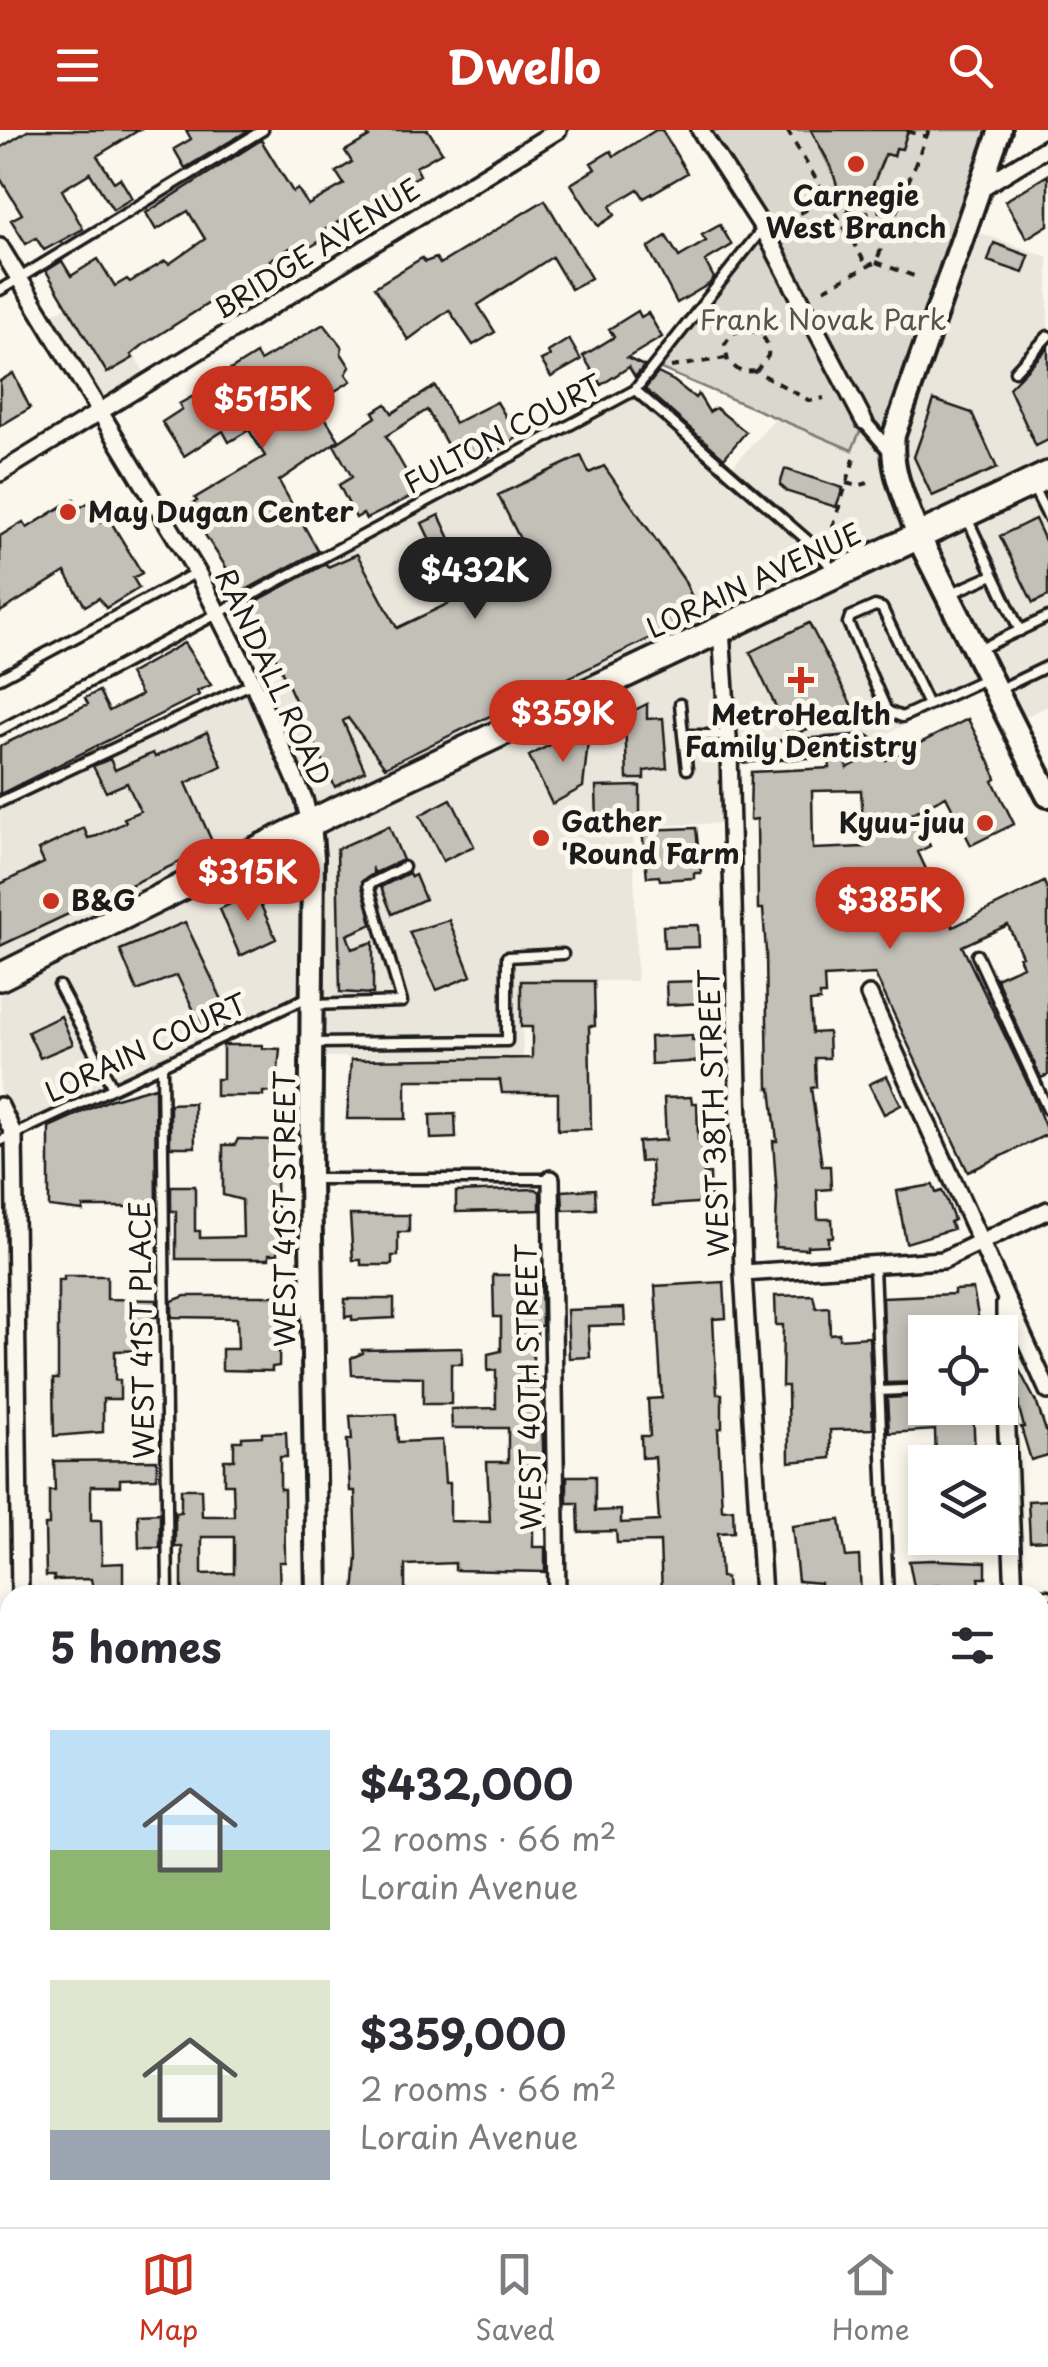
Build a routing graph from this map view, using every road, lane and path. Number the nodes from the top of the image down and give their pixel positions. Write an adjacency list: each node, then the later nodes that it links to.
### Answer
1 (263, 130): 20 (lane)
2 (558, 130): 32 (street, BRIDGE AVENUE)
3 (700, 130): 15 (street)
4 (786, 130): 11 (path)
5 (929, 130): 8 (path)
6 (1000, 130): 10 (street)
7 (907, 131): 8 (path)
8 (926, 137): 13 (path)
9 (1048, 148): 10 (street)
10 (981, 188): 34 (street)
11 (823, 192): 12 (path); 14 (path)
12 (832, 206): 13 (path); 18 (path)
13 (898, 208): 17 (path)
14 (786, 222)
15 (763, 228): 27 (lane, FULTON COURT); 33 (street)
16 (0, 247): 20 (street, RANDALL ROAD)
17 (876, 262): 18 (path); 19 (path)
18 (868, 266): 21 (path)
19 (914, 276)
20 (20, 278): 22 (lane); 32 (street, RANDALL ROAD)
21 (824, 288)
22 (0, 290)
23 (776, 314): 24 (path)
24 (760, 334): 26 (path); 28 (path)
25 (1048, 336): 29 (lane)
26 (726, 358): 27 (path); 28 (path)
27 (654, 366): 30 (lane, FULTON COURT)
28 (756, 370): 31 (path)
29 (1015, 371)
30 (635, 390): 45 (lane); 48 (lane, FULTON COURT)
31 (824, 398)
32 (101, 412): 36 (street, BRIDGE AVENUE); 44 (street, RANDALL ROAD)
33 (864, 421): 34 (street)
34 (891, 452): 42 (street)
35 (855, 456): 38 (path)
36 (0, 473)
37 (1040, 479): 40 (main road, LORAIN AVENUE); 41 (lane)
38 (846, 482): 39 (path); 43 (path)
39 (868, 483)
40 (965, 514): 42 (main road, LORAIN AVENUE); 46 (lane)
41 (1048, 518)
42 (918, 536): 45 (main road, LORAIN AVENUE); 47 (main road)
43 (826, 547)
44 (196, 572): 48 (street, RANDALL ROAD); 54 (lane)
45 (837, 575): 50 (main road, LORAIN AVENUE)
46 (993, 575): 47 (lane); 51 (lane)
47 (948, 595): 52 (main road)
48 (218, 612): 55 (street, RANDALL ROAD); 59 (lane, FULTON COURT)
49 (1048, 618): 51 (lane)
50 (721, 629): 61 (street, WEST 38TH STREET); 67 (main road, LORAIN AVENUE)
51 (1020, 631): 52 (lane)
52 (976, 651): 56 (main road)
53 (1048, 666): 56 (lane)
54 (0, 678)
55 (253, 682): 66 (lane); 67 (street, RANDALL ROAD)
56 (992, 684): 58 (lane); 65 (main road)
57 (680, 704): 60 (lane)
58 (928, 705): 58 (lane)
59 (0, 730)
60 (683, 735): 61 (lane); 64 (lane)
61 (728, 735): 63 (street, WEST 38TH STREET)
62 (864, 744): 63 (street)
63 (729, 754): 86 (street, WEST 38TH STREET)
64 (687, 768)
65 (1045, 783)
66 (0, 802)
67 (310, 823): 71 (main road, LORAIN AVENUE); 74 (street, WEST 41ST STREET)
68 (404, 867): 74 (lane)
69 (562, 954): 75 (lane)
70 (977, 955): 79 (lane)
71 (0, 976)
72 (59, 986): 77 (lane)
73 (869, 995): 84 (street)
74 (312, 1000): 75 (street, WEST 41ST STREET); 76 (lane, LORAIN COURT)
75 (312, 1043): 81 (street, WEST 41ST STREET)
76 (162, 1064): 77 (lane, LORAIN COURT); 96 (lane, WEST 41ST PLACE)
77 (113, 1088): 80 (lane, LORAIN COURT)
78 (0, 1106): 80 (street)
79 (1048, 1110)
80 (7, 1138): 90 (street)
81 (310, 1179): 82 (lane); 97 (street, WEST 41ST STREET)
82 (550, 1179): 98 (street, WEST 40TH STREET)
83 (1048, 1210): 84 (street)
84 (983, 1241): 85 (street); 87 (street)
85 (874, 1267): 86 (street); 92 (lane)
86 (744, 1273): 99 (street, WEST 38TH STREET)
87 (1004, 1299): 88 (street); 93 (street)
88 (1004, 1315)
89 (0, 1358): 90 (street)
90 (18, 1358): 95 (street)
91 (908, 1390): 92 (lane)
92 (879, 1391): 100 (lane)
93 (1048, 1391)
94 (1004, 1425): 101 (street)
95 (20, 1585)
96 (168, 1585)
97 (317, 1585)
98 (557, 1585)
99 (762, 1585)
100 (888, 1585)
101 (1013, 1585)

